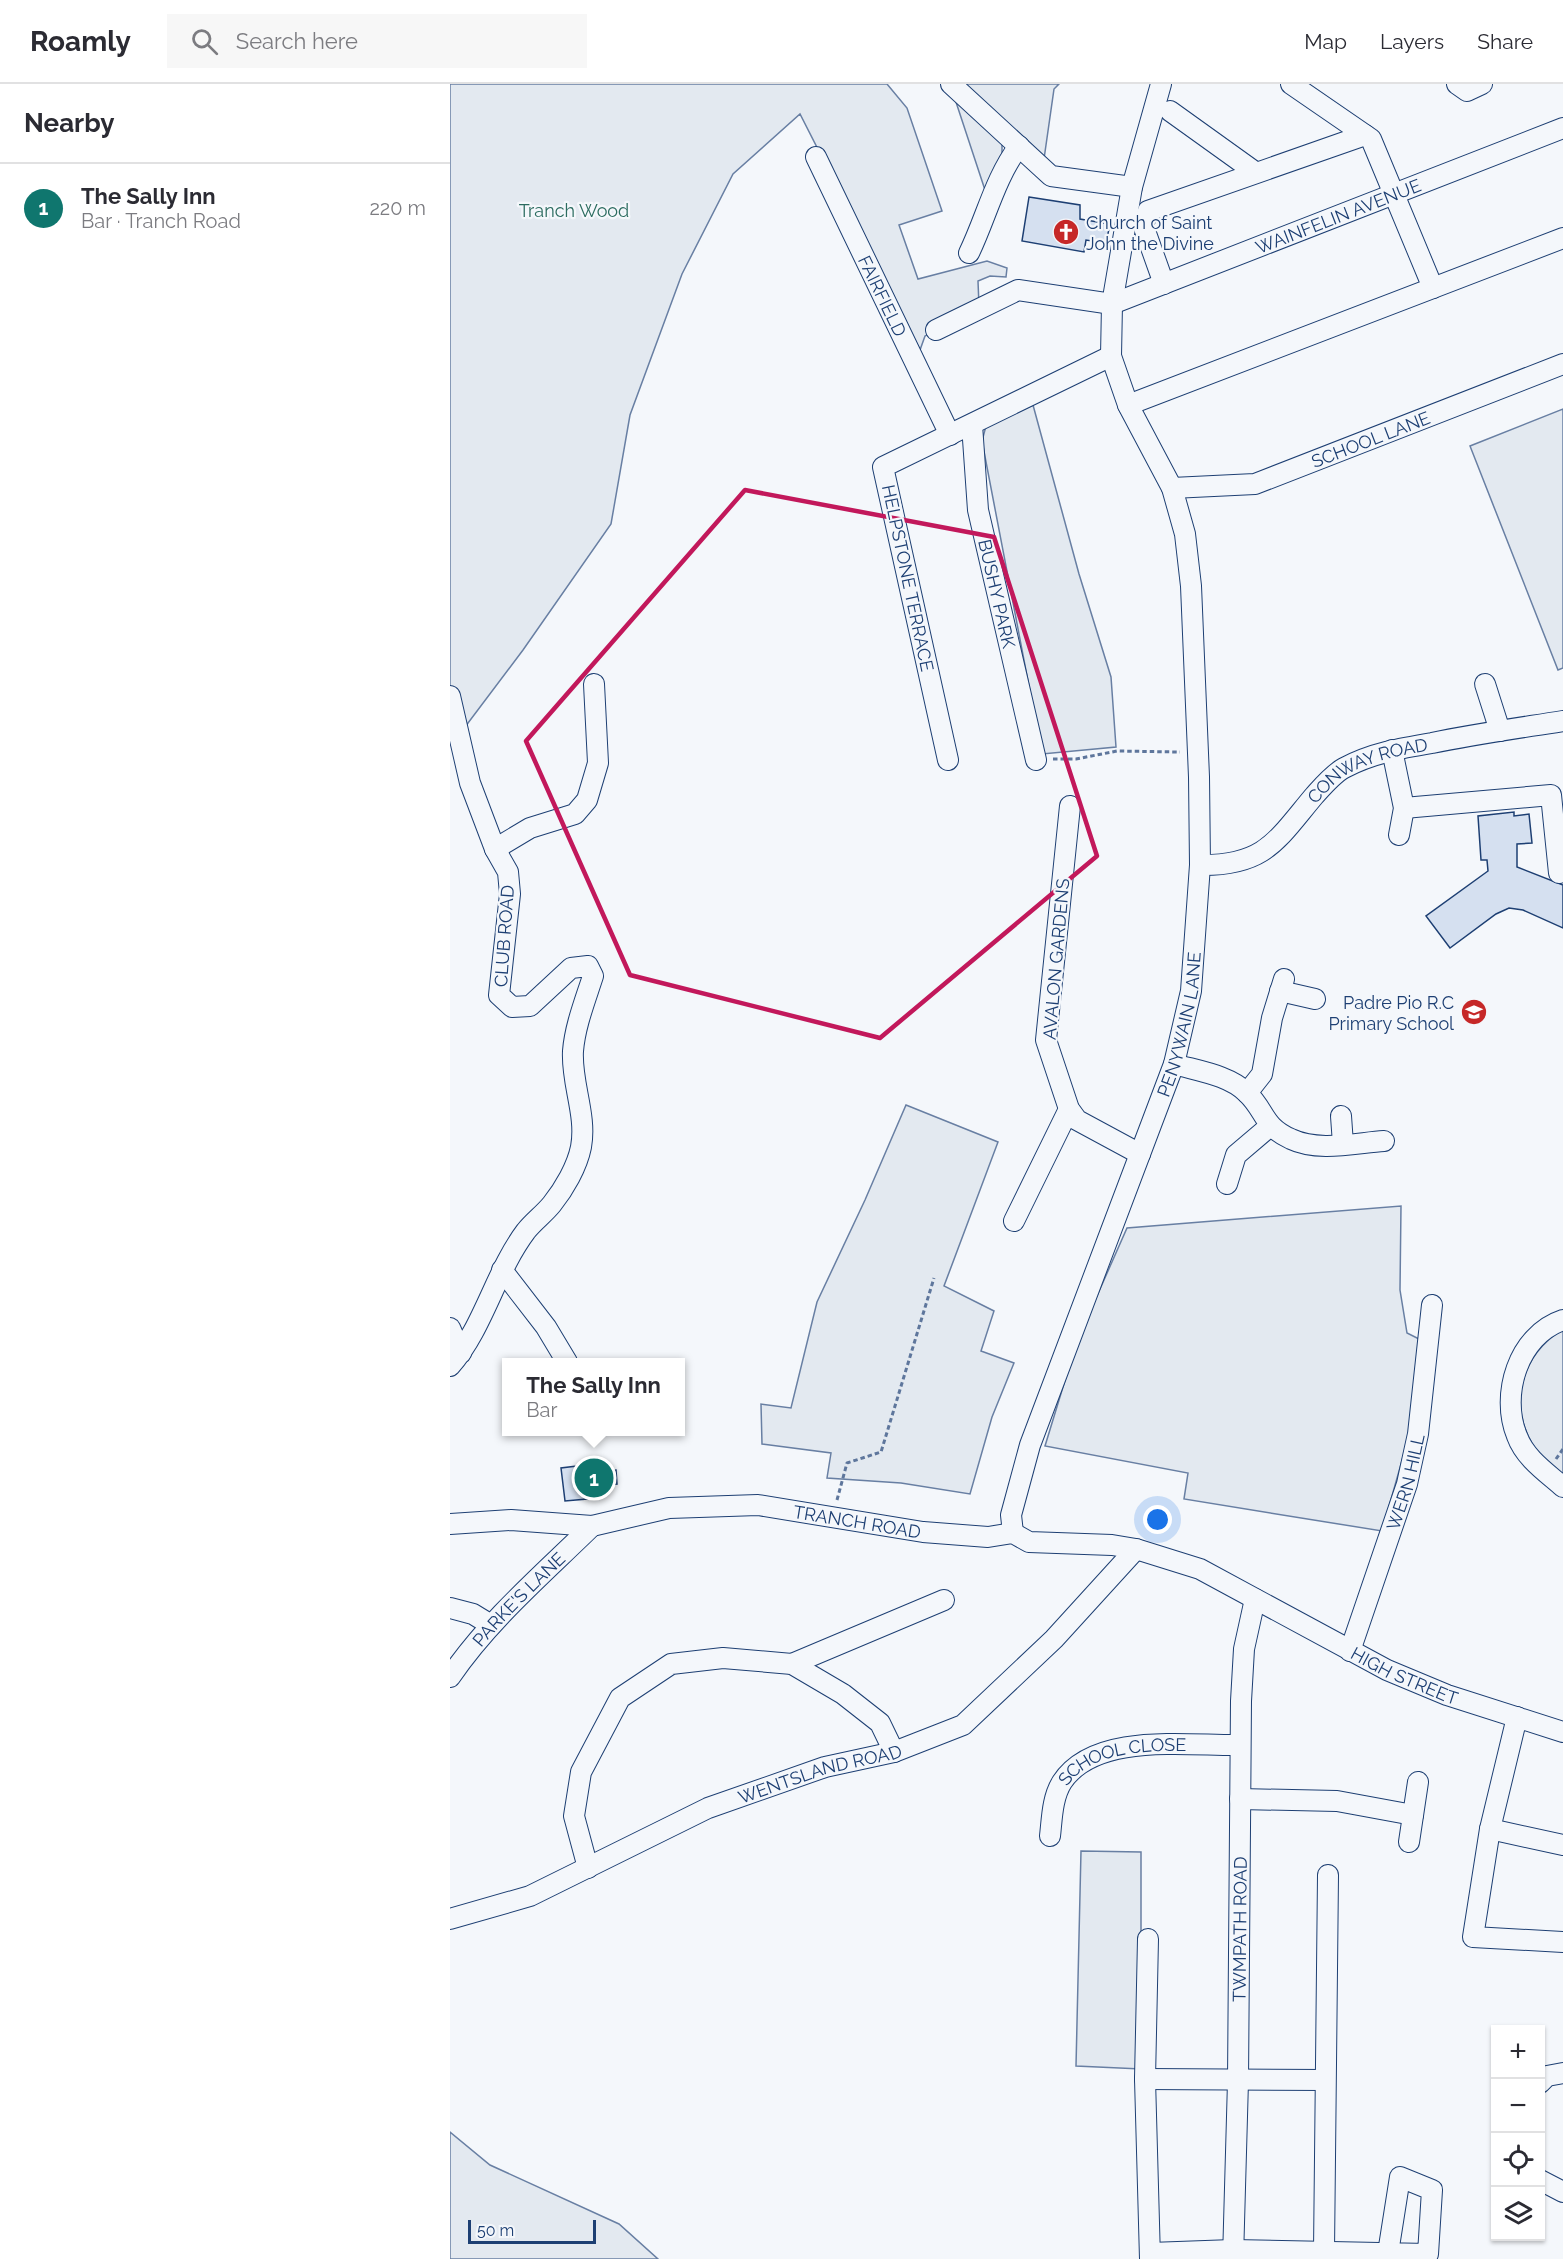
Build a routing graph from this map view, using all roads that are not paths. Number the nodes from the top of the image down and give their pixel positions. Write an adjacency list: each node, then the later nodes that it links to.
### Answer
1 (951, 84): 9 (street)
2 (1161, 84): 12 (street)
3 (1291, 84): 8 (street)
4 (1457, 84): 5 (street)
5 (1482, 84)
6 (1170, 111): 11 (street)
7 (1563, 129): 13 (street, WAINFELIN AVENUE)
8 (1365, 135): 11 (street); 13 (street)
9 (1019, 146): 12 (street); 15 (street)
10 (816, 157): 24 (street, FAIRFIELD)
11 (1255, 171): 16 (street)
12 (1132, 187): 18 (street)
13 (1395, 194): 16 (street, WAINFELIN AVENUE); 17 (street)
14 (1563, 238): 17 (street)
15 (969, 253)
16 (1164, 284): 18 (street, WAINFELIN AVENUE)
17 (1433, 288): 22 (street)
18 (1112, 304): 19 (street); 20 (street)
19 (936, 330)
20 (1111, 356): 22 (street, PENYWAIN LANE); 23 (street, HELPSTONE TERRACE)
21 (1563, 364): 25 (street, SCHOOL LANE)
22 (1128, 405): 25 (street, PENYWAIN LANE)
23 (972, 425): 24 (street, HELPSTONE TERRACE); 33 (street, BUSHY PARK)
24 (950, 435): 32 (street, HELPSTONE TERRACE)
25 (1172, 488): 39 (street, PENYWAIN LANE)
26 (594, 684): 38 (street)
27 (1485, 684): 30 (street)
28 (450, 696): 38 (street, CLUB ROAD)
29 (1563, 721): 30 (street, CONWAY ROAD)
30 (1500, 731): 31 (street, CONWAY ROAD)
31 (1392, 750): 35 (street); 39 (street, CONWAY ROAD)
32 (948, 760)
33 (1036, 760)
34 (1070, 806): 44 (street, AVALON GARDENS)
35 (1404, 808): 36 (street); 37 (street)
36 (1399, 835)
37 (1559, 842): 40 (street)
38 (495, 849): 52 (street, CLUB ROAD)
39 (1200, 865): 42 (street, PENYWAIN LANE)
40 (1559, 873)
41 (1315, 999): 43 (street)
42 (1174, 1064): 43 (street); 49 (street, PENYWAIN LANE)
43 (1247, 1093): 46 (street)
44 (1069, 1109): 49 (street); 51 (street)
45 (1341, 1116): 48 (street)
46 (1269, 1127): 48 (street); 50 (street)
47 (1383, 1141): 48 (street)
48 (1342, 1144)
49 (1140, 1154): 61 (street, PENYWAIN LANE)
50 (1227, 1184)
51 (1014, 1221)
52 (502, 1270): 56 (street); 57 (street, CLUB ROAD)
53 (1432, 1305): 67 (street, WERN HILL)
54 (1563, 1320): 58 (street)
55 (450, 1328): 57 (street)
56 (565, 1358)
57 (456, 1359)
58 (1563, 1487)
59 (450, 1524): 60 (street, TRANCH ROAD)
60 (592, 1526): 61 (street, TRANCH ROAD); 66 (street, PARKE'S LANE)
61 (1013, 1533): 62 (street, TRANCH ROAD)
62 (1136, 1549): 63 (street, TRANCH ROAD); 73 (street, WENTSLAND ROAD)
63 (1255, 1599): 67 (street, HIGH STREET); 72 (street, TWMPATH ROAD)
64 (944, 1600): 68 (street)
65 (450, 1608): 66 (street)
66 (491, 1625): 69 (street, PARKE'S LANE)
67 (1350, 1651): 70 (street, HIGH STREET)
68 (792, 1664): 73 (street); 81 (street)
69 (450, 1677)
70 (1517, 1717): 71 (street, HIGH STREET); 77 (street)
71 (1563, 1732)
72 (1240, 1745): 75 (street, TWMPATH ROAD); 78 (street, SCHOOL CLOSE)
73 (894, 1752): 81 (street, WENTSLAND ROAD)
74 (1418, 1782): 76 (street)
75 (1240, 1799): 76 (street); 90 (street, TWMPATH ROAD)
76 (1413, 1815): 79 (street)
77 (1490, 1829): 80 (street); 85 (street)
78 (1050, 1836)
79 (1409, 1842)
80 (1563, 1845)
81 (588, 1868): 83 (street, WENTSLAND ROAD)
82 (1329, 1875): 89 (street)
83 (450, 1919)
84 (1148, 1939): 87 (street)
85 (1563, 1942)
86 (1563, 2073): 88 (street)
87 (1145, 2079): 90 (street); 96 (street)
88 (1544, 2079)
89 (1325, 2080): 90 (street); 93 (street)
90 (1238, 2081): 95 (street, TWMPATH ROAD)
91 (1545, 2183): 92 (street)
92 (1563, 2192)
93 (1324, 2252): 94 (street); 95 (street)
94 (1388, 2253)
95 (1233, 2255): 96 (street)
96 (1150, 2256)

